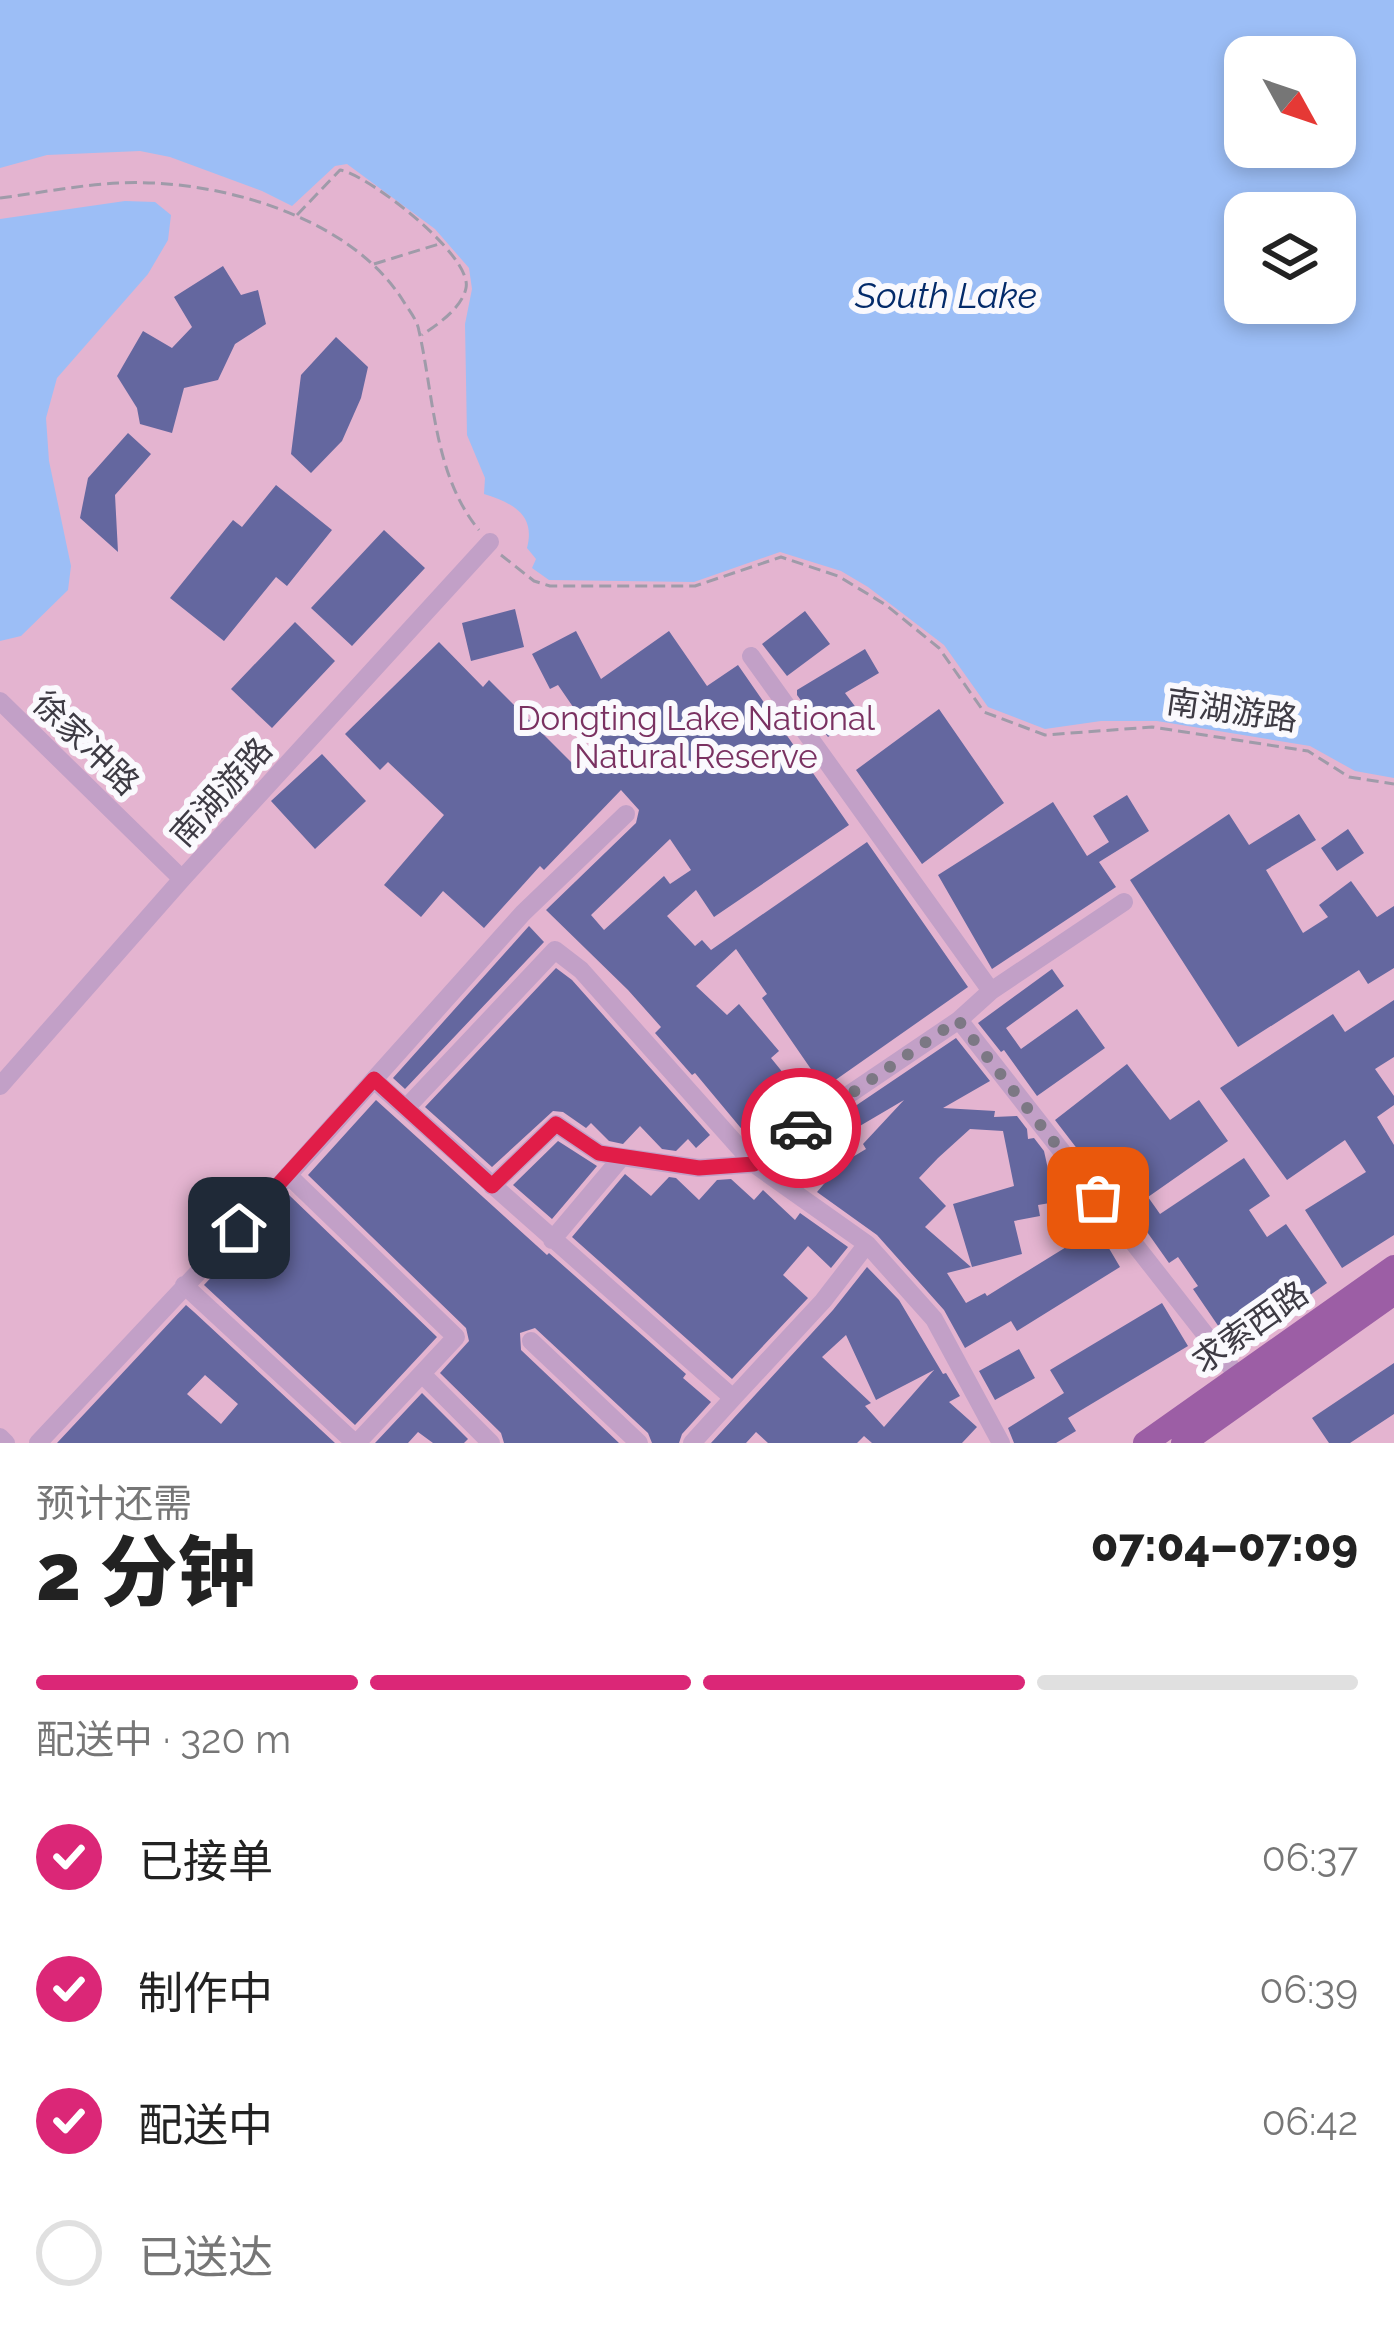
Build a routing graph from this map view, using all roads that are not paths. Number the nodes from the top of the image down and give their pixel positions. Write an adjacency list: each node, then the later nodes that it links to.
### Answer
1 (490, 542): 5 (street, 南湖游路)
2 (751, 656): 7 (street)
3 (0, 701): 5 (street, 徐家冲路)
4 (626, 814): 9 (street)
5 (182, 879): 10 (street, 南湖游路)
6 (1124, 902): 7 (street)
7 (991, 991): 8 (street)
8 (958, 1020): 13 (street); 23 (street)
9 (374, 1079): 11 (street); 14 (street)
10 (0, 1086)
11 (406, 1108): 13 (street); 15 (street)
12 (622, 1157): 13 (street); 15 (street); 16 (street)
13 (754, 1164): 17 (street)
14 (288, 1175): 19 (street); 22 (street)
15 (492, 1186): 16 (street)
16 (552, 1240): 24 (street)
17 (867, 1244): 24 (street); 30 (street)
18 (1394, 1267): 23 (main road, 求索西路)
19 (184, 1285): 25 (street); 26 (street)
20 (1394, 1293): 32 (main road, 求索西路)
21 (531, 1341): 28 (street)
22 (422, 1374): 26 (street); 27 (street)
23 (1237, 1375): 31 (main road, 求索西路)
24 (733, 1398): 29 (street)
25 (38, 1443)
26 (356, 1443)
27 (490, 1443)
28 (639, 1443)
29 (692, 1443)
30 (1001, 1443)
31 (1145, 1443)
32 (1183, 1443)

